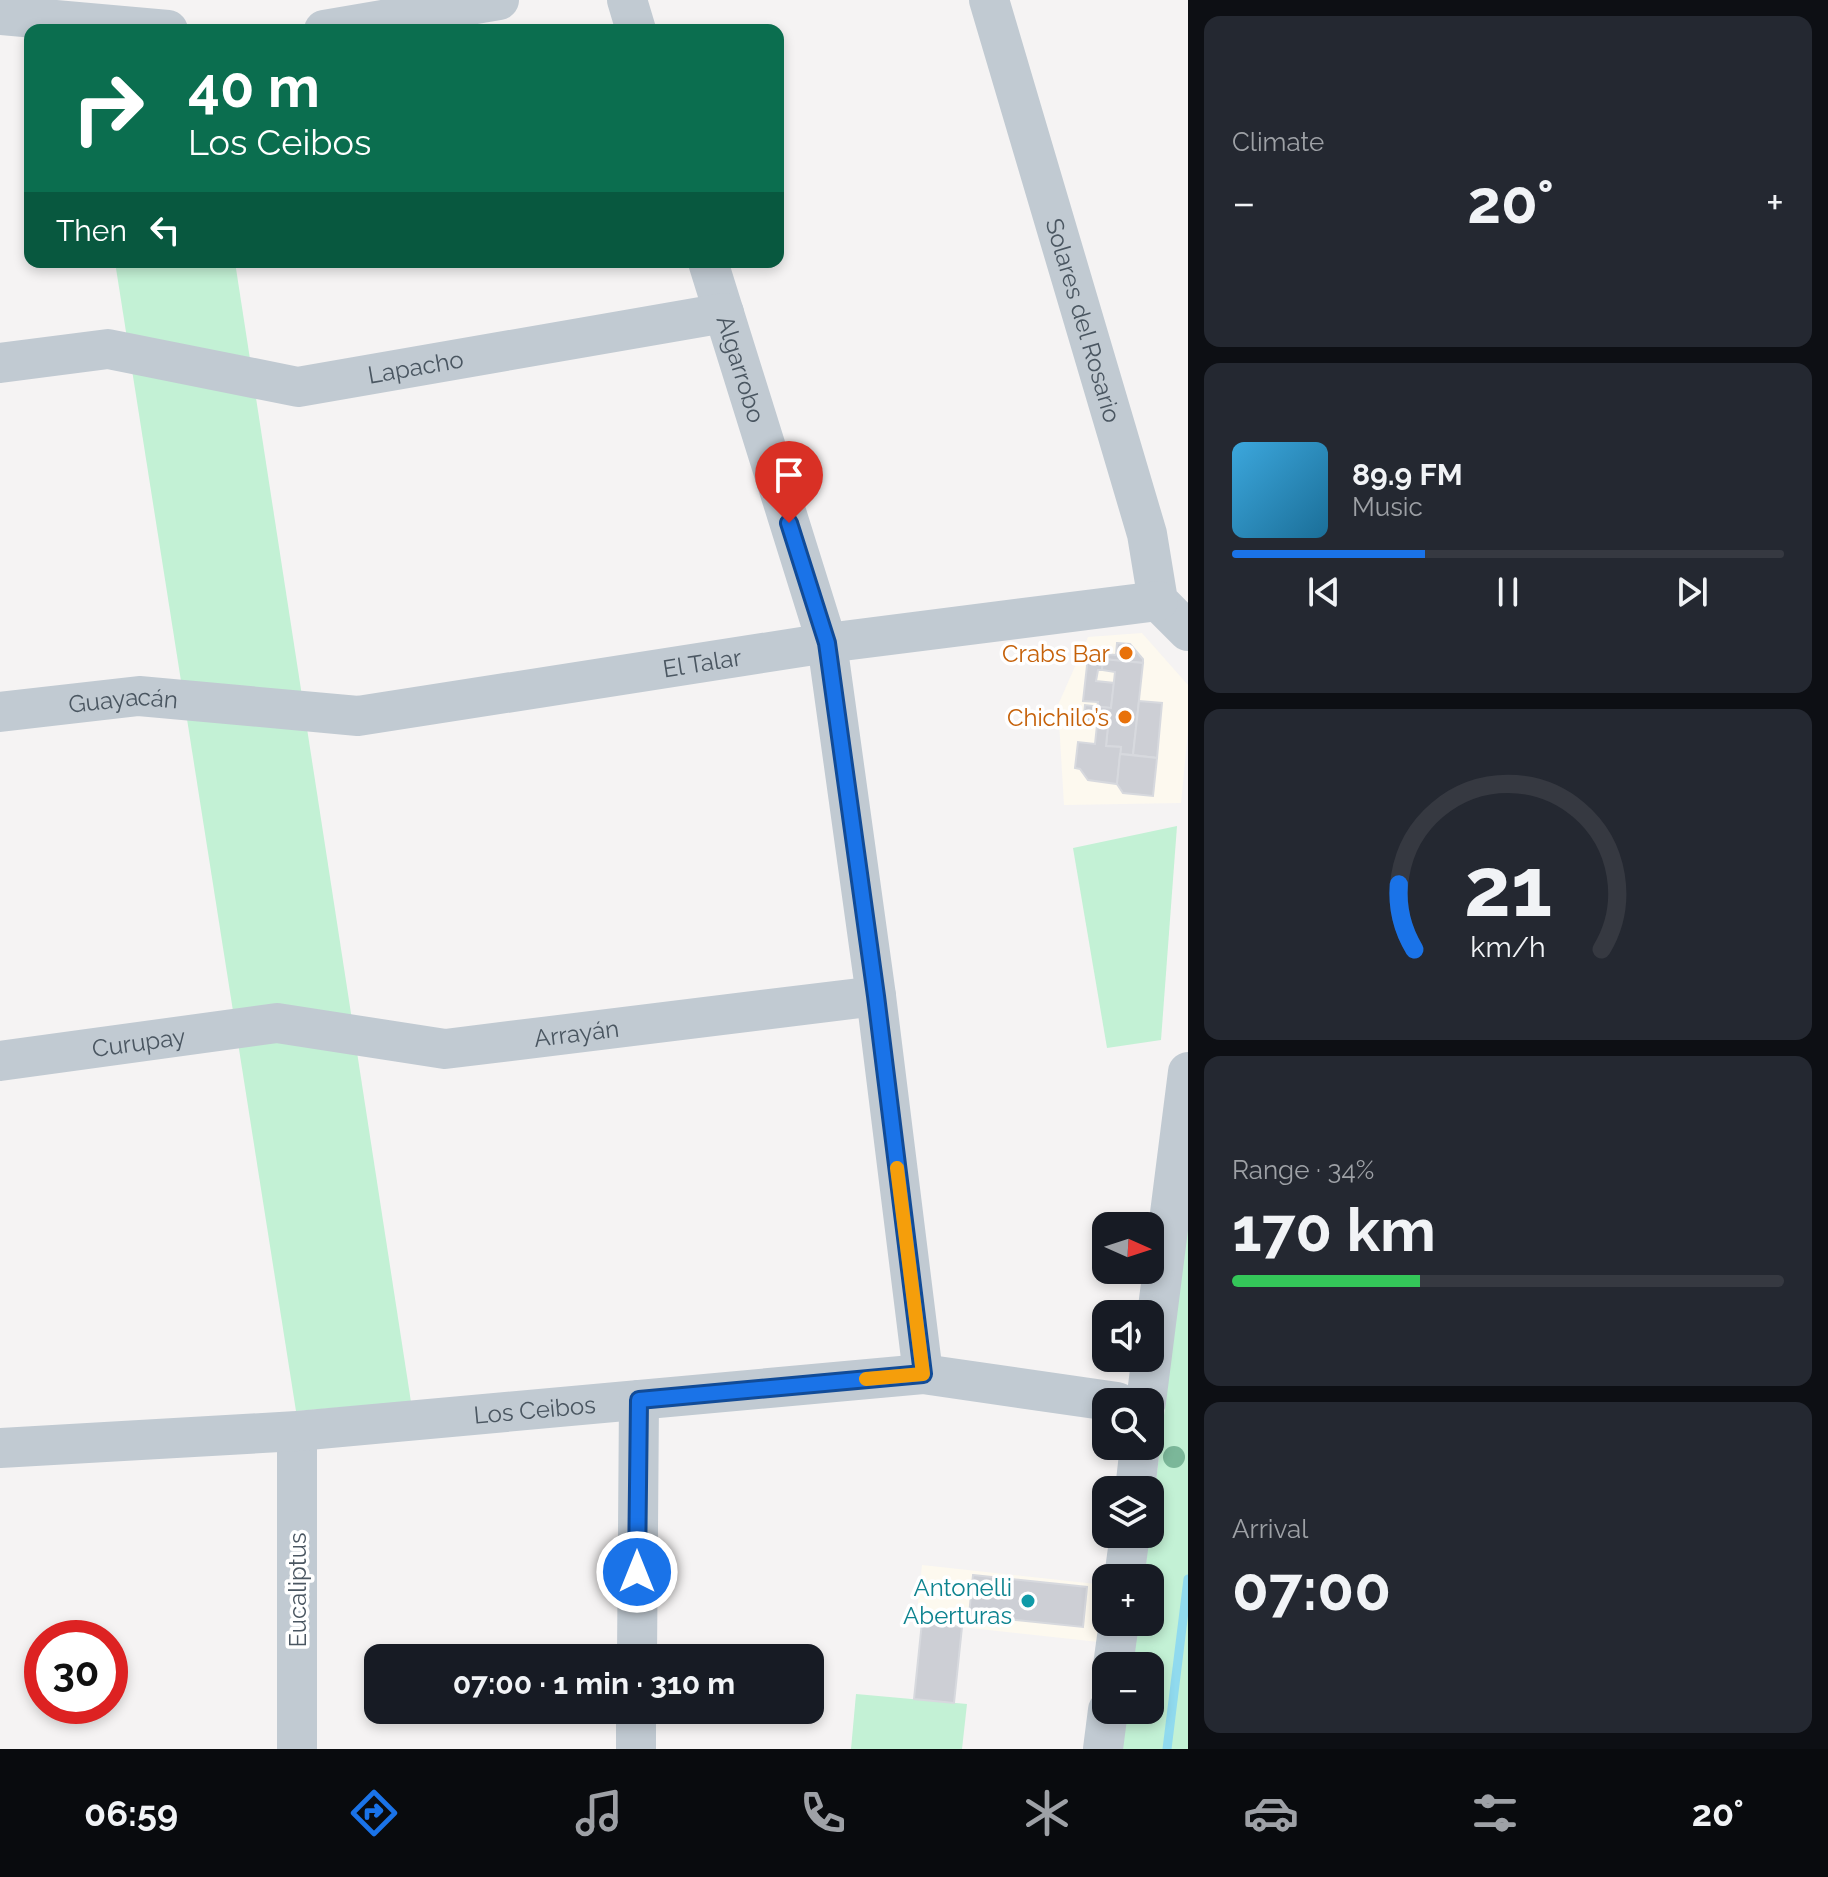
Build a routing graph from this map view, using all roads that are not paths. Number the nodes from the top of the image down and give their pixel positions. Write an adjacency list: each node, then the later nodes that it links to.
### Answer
1 (499, 0): 6 (street)
2 (627, 0): 7 (street)
3 (989, 0): 11 (street, Solares del Rosario)
4 (0, 15): 5 (street)
5 (104, 24)
6 (359, 24)
7 (634, 24)
8 (710, 268): 9 (street, Algarrobo)
9 (724, 313): 10 (street, Lapacho); 13 (street, Algarrobo)
10 (0, 363)
11 (1158, 601): 12 (street); 13 (street, El Talar)
12 (1188, 631)
13 (827, 643): 14 (street, El Talar); 16 (street, Algarrobo)
14 (245, 705): 15 (street, Guayacán)
15 (0, 712)
16 (876, 996): 17 (street, Arrayán); 20 (street, Algarrobo)
17 (277, 1023): 18 (street, Curupay)
18 (0, 1061)
19 (1188, 1072): 21 (street)
20 (923, 1374): 22 (street, Los Ceibos); 23 (street, Los Ceibos)
21 (1148, 1388)
22 (1092, 1398)
23 (639, 1400): 24 (street, Los Ceibos); 26 (street)
24 (297, 1431): 25 (street, Los Ceibos); 29 (street, Eucaliptus)
25 (0, 1448)
26 (637, 1644)
27 (636, 1724): 30 (street)
28 (1106, 1724): 31 (street)
29 (297, 1749)
30 (636, 1749)
31 (1103, 1749)

